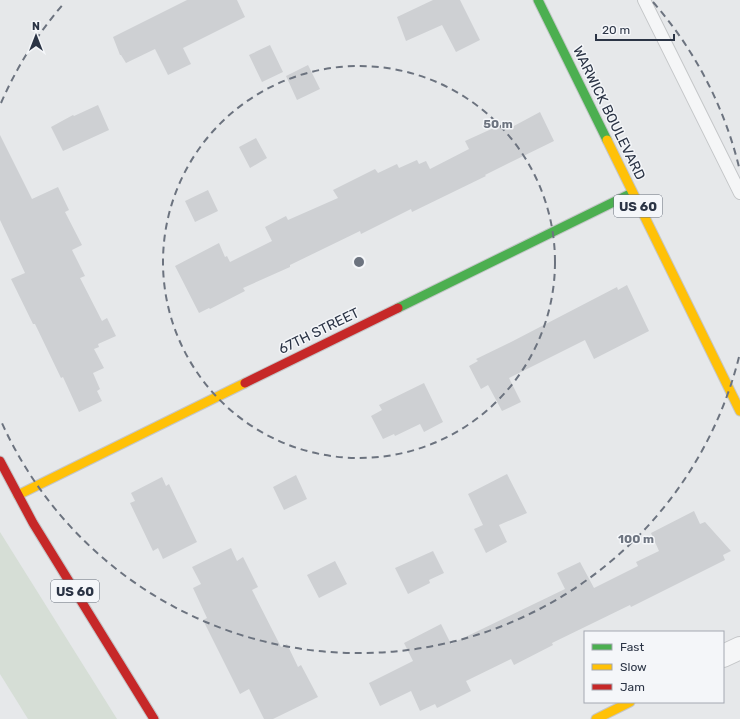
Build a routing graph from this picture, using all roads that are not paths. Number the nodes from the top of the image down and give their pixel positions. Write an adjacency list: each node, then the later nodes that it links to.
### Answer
1 (538, 0): 3 (main road, WARWICK BOULEVARD / US 60)
2 (644, 0): 4 (lane)
3 (632, 193): 5 (main road, WARWICK BOULEVARD / US 60); 7 (main road, 67TH STREET)
4 (740, 193)
5 (740, 411)
6 (0, 461): 7 (main road, US 60)
7 (18, 495): 11 (main road, US 60)
8 (740, 648): 9 (street)
9 (724, 656)
10 (628, 703): 12 (main road)
11 (154, 719)
12 (596, 719)

